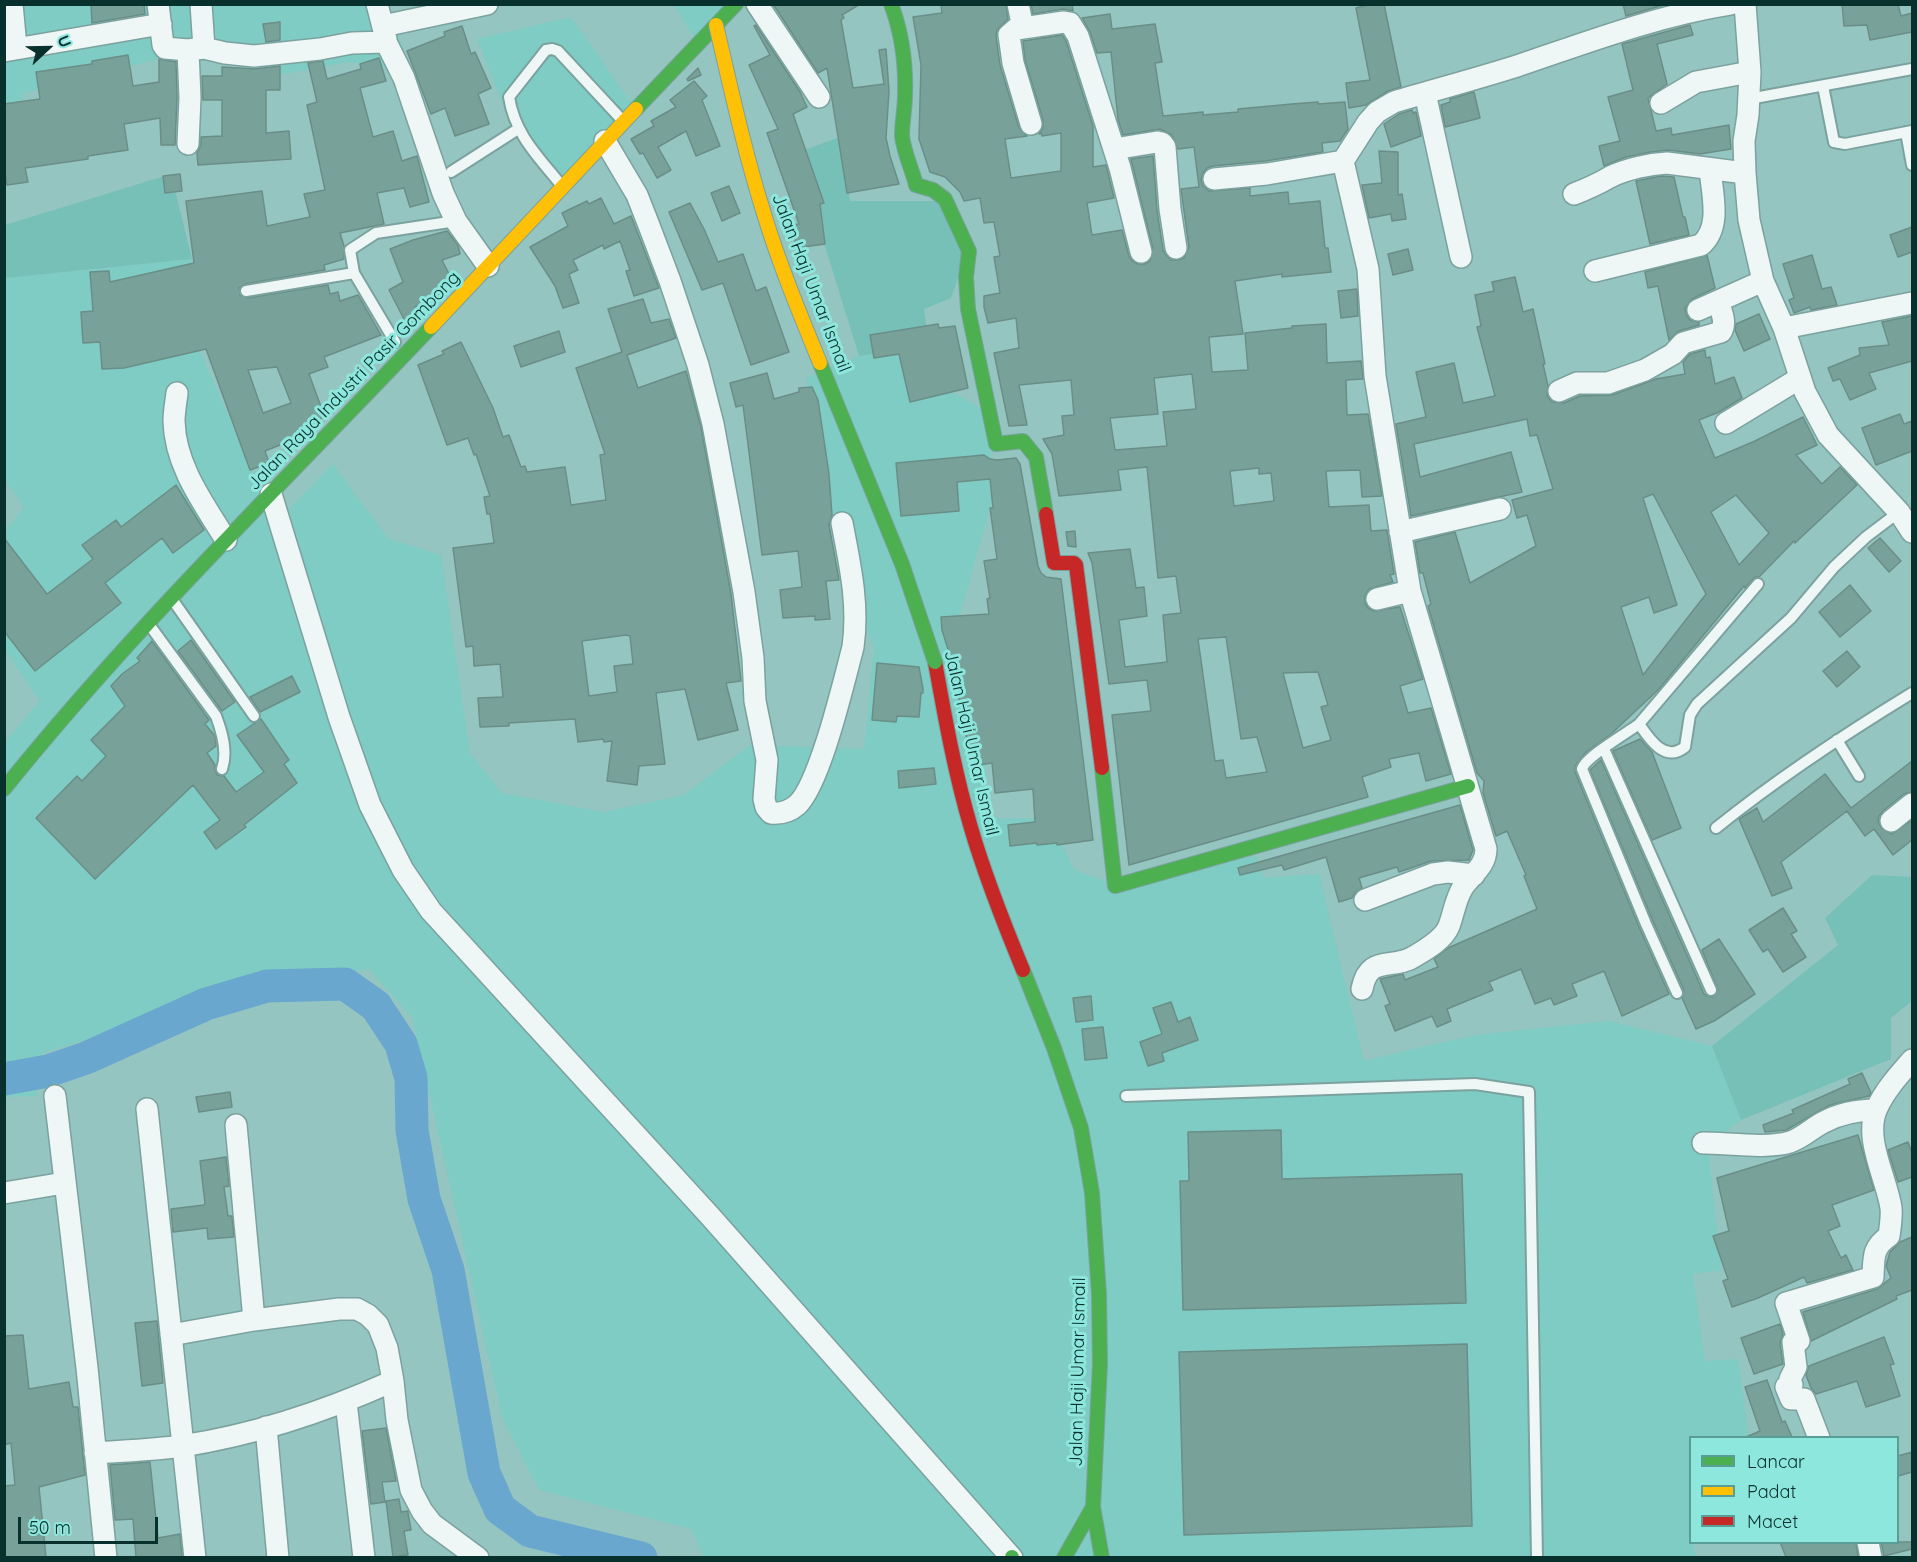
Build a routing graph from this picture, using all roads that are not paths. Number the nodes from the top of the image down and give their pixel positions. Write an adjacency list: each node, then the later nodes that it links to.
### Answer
1 (12, 4): 15 (street)
2 (201, 4): 16 (street)
3 (377, 4): 14 (street)
4 (487, 4): 14 (street)
5 (711, 4): 103 (main road, Jalan Haji Umar Ismail, bridge)
6 (736, 4): 24 (main road, Jalan Raya Industri Pasir Gombong)
7 (756, 4): 21 (street)
8 (891, 4): 76 (main road)
9 (1018, 4): 13 (street)
10 (1731, 4): 20 (street)
11 (1745, 4): 18 (street)
12 (160, 14): 15 (street); 16 (street)
13 (1023, 28): 25 (street); 30 (street)
14 (385, 34): 16 (street); 39 (street)
15 (10, 49)
16 (196, 49): 29 (street)
17 (1912, 69): 19 (lane)
18 (1750, 72): 22 (street); 23 (street)
19 (1822, 86): 22 (lane); 27 (lane)
20 (1425, 93): 31 (street); 42 (street)
21 (819, 97)
22 (1749, 99): 35 (street)
23 (1661, 103)
24 (623, 122): 26 (lane); 28 (main road, Jalan Raya Industri Pasir Gombong)
25 (1031, 124)
26 (518, 129): 34 (lane); 37 (lane)
27 (1909, 132): 32 (lane)
28 (605, 141): 37 (main road, Jalan Raya Industri Pasir Gombong); 60 (street)
29 (188, 144)
30 (1114, 149): 40 (street); 41 (street)
31 (1343, 161): 36 (street); 61 (street)
32 (1912, 165)
33 (1710, 169): 35 (street); 38 (street); 44 (street)
34 (451, 172)
35 (1745, 173): 46 (street)
36 (1214, 179)
37 (562, 187): 43 (main road, Jalan Raya Industri Pasir Gombong)
38 (1574, 194)
39 (456, 221): 43 (street); 45 (lane)
40 (1176, 248)
41 (1141, 252)
42 (1461, 257)
43 (488, 266): 57 (main road, Jalan Raya Industri Pasir Gombong)
44 (1595, 271)
45 (354, 273): 47 (lane); 52 (lane)
46 (1763, 281): 48 (street); 51 (street)
47 (246, 291)
48 (1718, 301): 50 (street); 54 (street)
49 (1912, 303): 51 (street)
50 (1698, 310)
51 (1784, 328): 53 (street)
52 (395, 342)
53 (1800, 378): 56 (street); 59 (street)
54 (1560, 391)
55 (177, 393): 63 (street)
56 (1726, 423)
57 (271, 494): 63 (main road, Jalan Raya Industri Pasir Gombong); 110 (street)
58 (1500, 508): 61 (street)
59 (1899, 512): 62 (street); 71 (lane)
60 (842, 523)
61 (1401, 532): 65 (street)
62 (1912, 532)
63 (226, 540): 66 (main road, Jalan Raya Industri Pasir Gombong)
64 (1758, 584): 71 (lane)
65 (1410, 591): 67 (street); 76 (street)
66 (171, 597): 68 (main road, Jalan Raya Industri Pasir Gombong); 70 (lane)
67 (1377, 599)
68 (148, 622): 74 (lane); 77 (main road, Jalan Raya Industri Pasir Gombong)
69 (1912, 693): 72 (lane)
70 (255, 716)
71 (1639, 724): 73 (lane)
72 (1837, 740): 75 (lane); 80 (lane)
73 (1604, 749): 84 (lane); 85 (lane)
74 (222, 769)
75 (1859, 776)
76 (1468, 786): 81 (street)
77 (4, 789)
78 (1912, 804): 79 (street)
79 (1892, 821)
80 (1716, 828)
81 (1474, 875): 82 (street); 83 (street)
82 (1365, 900)
83 (1362, 989)
84 (1711, 990)
85 (1677, 993)
86 (1912, 1060): 90 (street)
87 (55, 1096): 93 (street)
88 (1126, 1096): 113 (lane)
89 (147, 1109): 96 (street)
90 (1876, 1110): 92 (street); 100 (street)
91 (236, 1125): 95 (street)
92 (1703, 1143)
93 (64, 1183): 94 (street); 102 (street)
94 (4, 1193)
95 (254, 1320): 96 (street); 97 (street)
96 (171, 1335): 101 (street)
97 (393, 1381): 98 (street); 109 (street)
98 (346, 1402): 99 (street); 108 (street)
99 (266, 1427): 101 (street); 107 (street)
100 (1819, 1436)
101 (182, 1446): 102 (street); 106 (street)
102 (95, 1453): 105 (street)
103 (1093, 1507): 104 (main road, Jalan Haji Umar Ismail); 111 (main road, Jalan Haji Umar Ismail)
104 (1101, 1552): 112 (lane)
105 (106, 1557)
106 (195, 1557)
107 (278, 1557)
108 (364, 1557)
109 (478, 1557)
110 (1012, 1557)
111 (1064, 1557)
112 (1115, 1557)
113 (1537, 1557)

